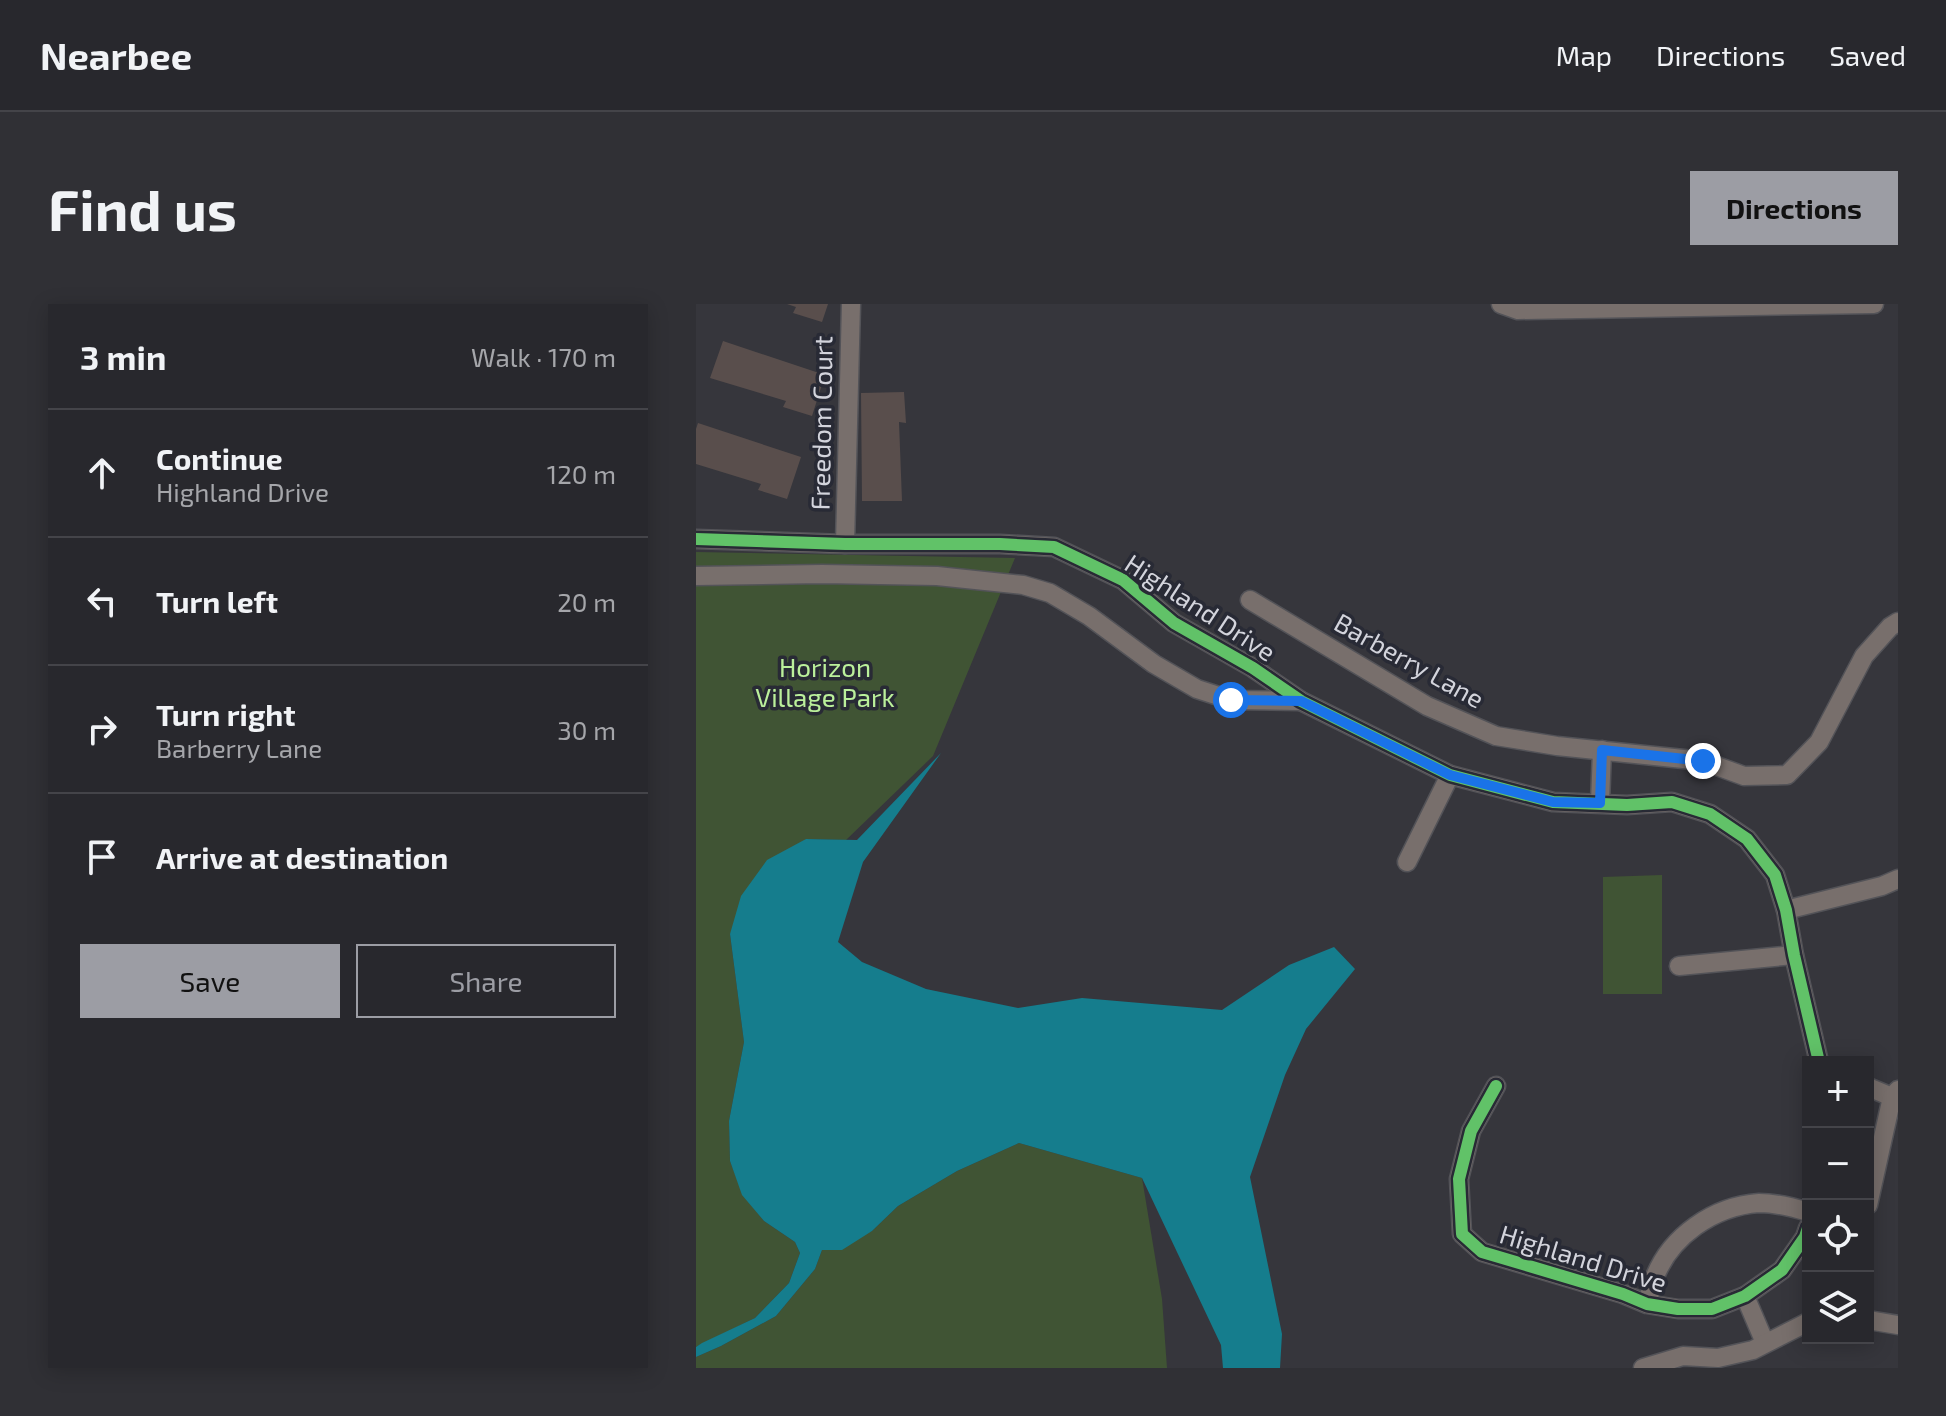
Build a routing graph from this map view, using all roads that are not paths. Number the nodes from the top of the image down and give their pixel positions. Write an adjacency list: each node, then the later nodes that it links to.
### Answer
1 (851, 304): 5 (street, Freedom Court)
2 (1501, 304): 3 (street)
3 (1874, 304)
4 (696, 539): 5 (street, Highland Drive)
5 (845, 544): 9 (street, Highland Drive)
6 (696, 576): 9 (street, Highland Drive)
7 (1250, 600): 10 (street, Barberry Lane)
8 (1898, 622): 10 (street, Barberry Lane)
9 (1301, 701): 11 (street, Highland Drive)
10 (1602, 750): 12 (street)
11 (1450, 775): 12 (street, Highland Drive); 13 (street)
12 (1600, 803): 15 (street, Highland Drive)
13 (1407, 862)
14 (1898, 879): 15 (street)
15 (1786, 910): 16 (street, Highland Drive)
16 (1794, 955): 17 (street); 18 (street, Highland Drive)
17 (1679, 966)
18 (1818, 1056)
19 (1496, 1086): 26 (street, Highland Drive)
20 (1874, 1089): 21 (street)
21 (1895, 1094): 22 (street)
22 (1869, 1200)
23 (1802, 1210): 26 (street)
24 (1802, 1241): 25 (street, Highland Drive)
25 (1745, 1296): 26 (street, Highland Drive); 30 (street)
26 (1647, 1303)
27 (1874, 1321): 29 (street)
28 (1802, 1325): 30 (street)
29 (1898, 1325)
30 (1765, 1343): 31 (street)
31 (1643, 1368)

